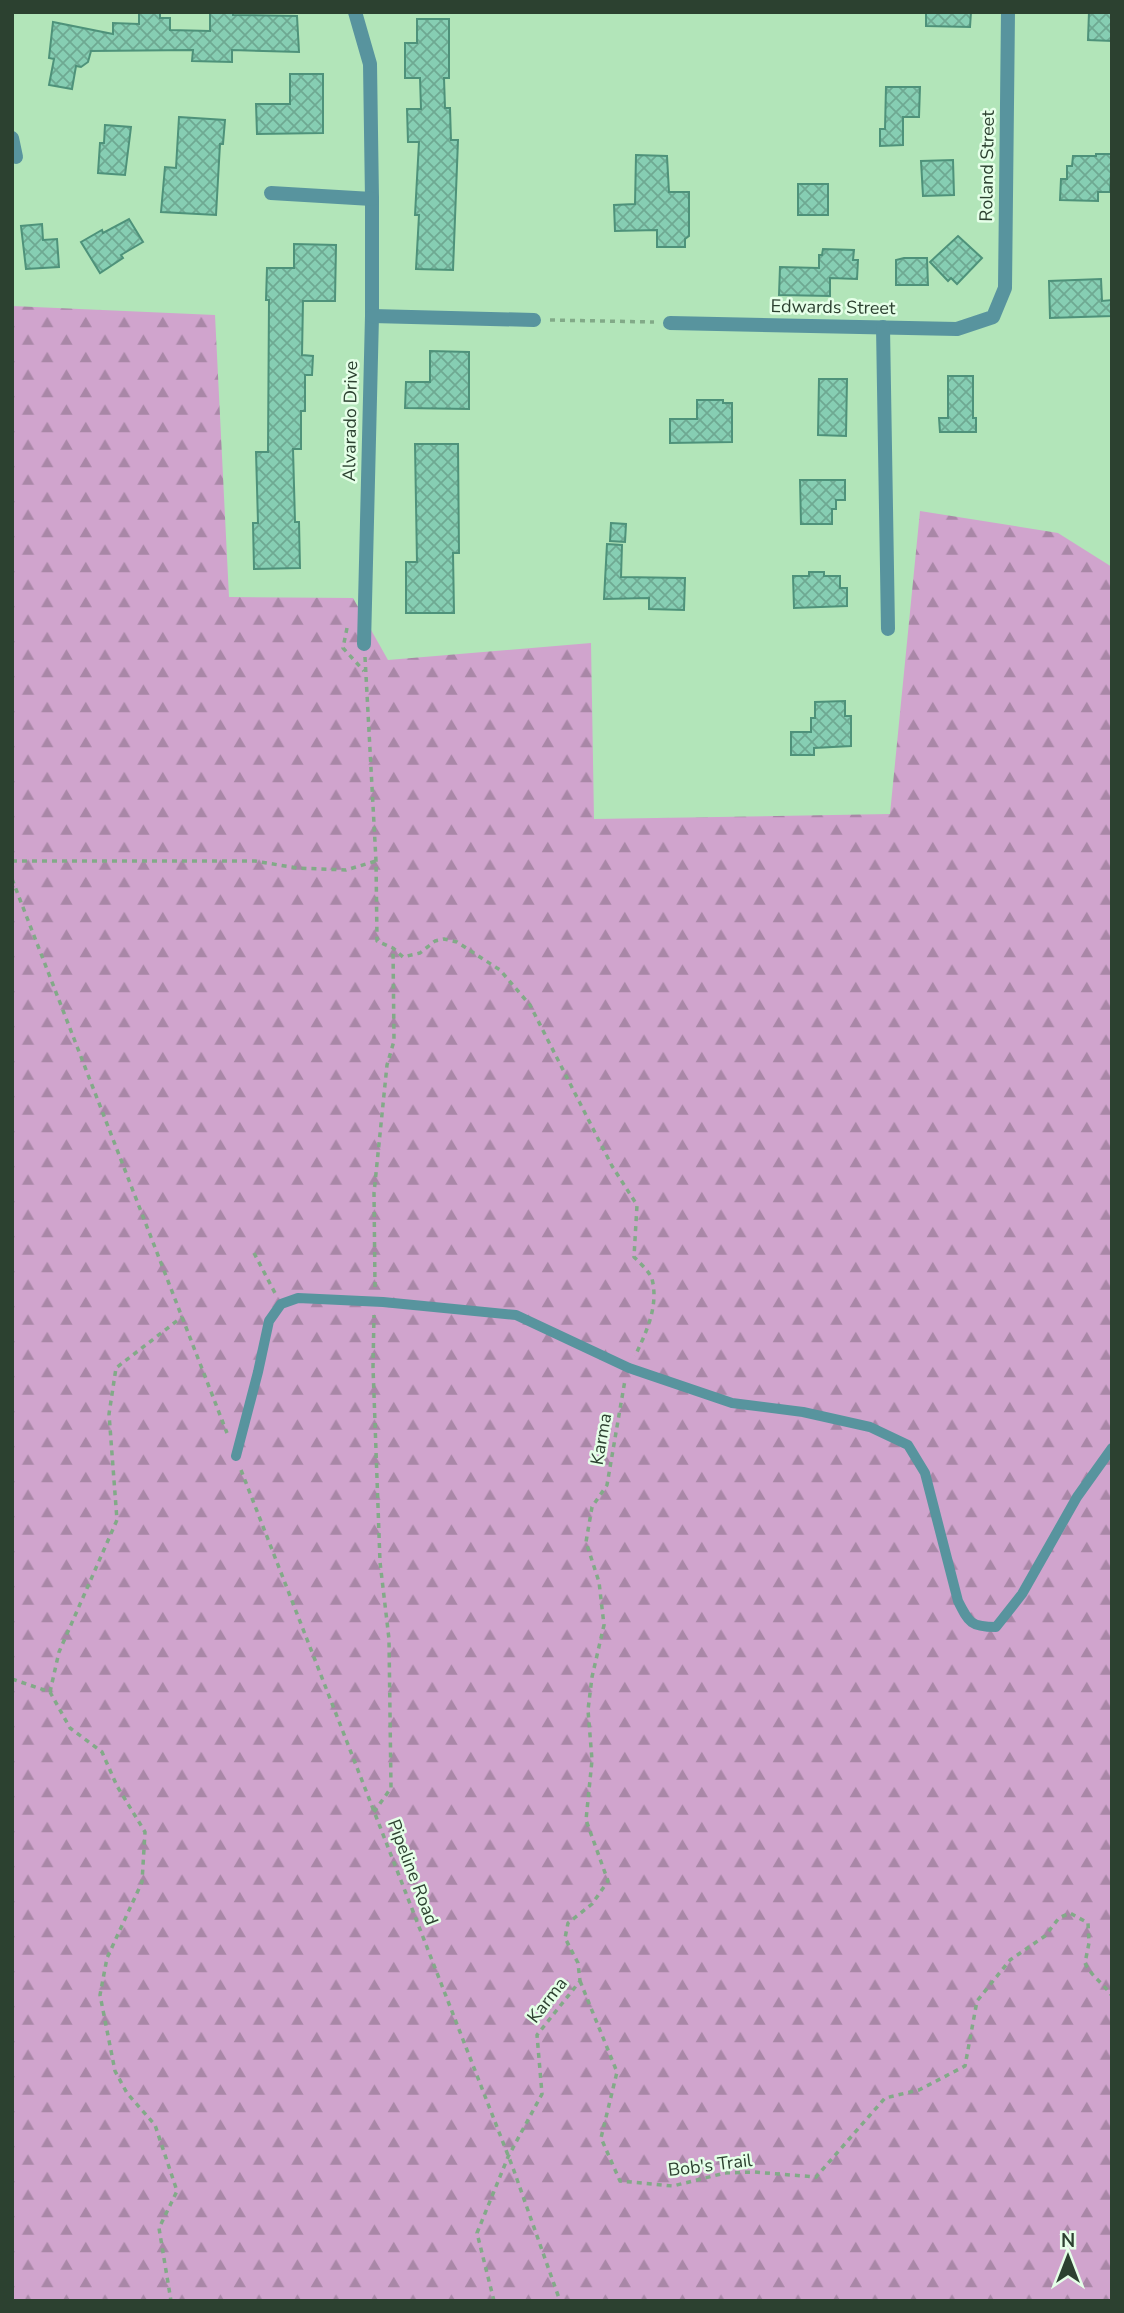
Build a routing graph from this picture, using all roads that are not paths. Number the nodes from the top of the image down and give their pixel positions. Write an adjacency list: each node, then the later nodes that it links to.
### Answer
1 (355, 12): 6 (street, Alvarado Drive)
2 (1008, 12): 8 (street, Roland Street)
3 (12, 138): 4 (street)
4 (16, 157)
5 (271, 193): 6 (street)
6 (372, 199): 7 (street, Alvarado Drive)
7 (372, 317): 9 (street); 13 (street, Alvarado Drive)
8 (993, 317): 11 (street, Edwards Street)
9 (534, 320)
10 (670, 323): 11 (street, Edwards Street)
11 (883, 327): 12 (street)
12 (888, 629)
13 (364, 644)
14 (1112, 1448): 15 (lane)
15 (236, 1456)

